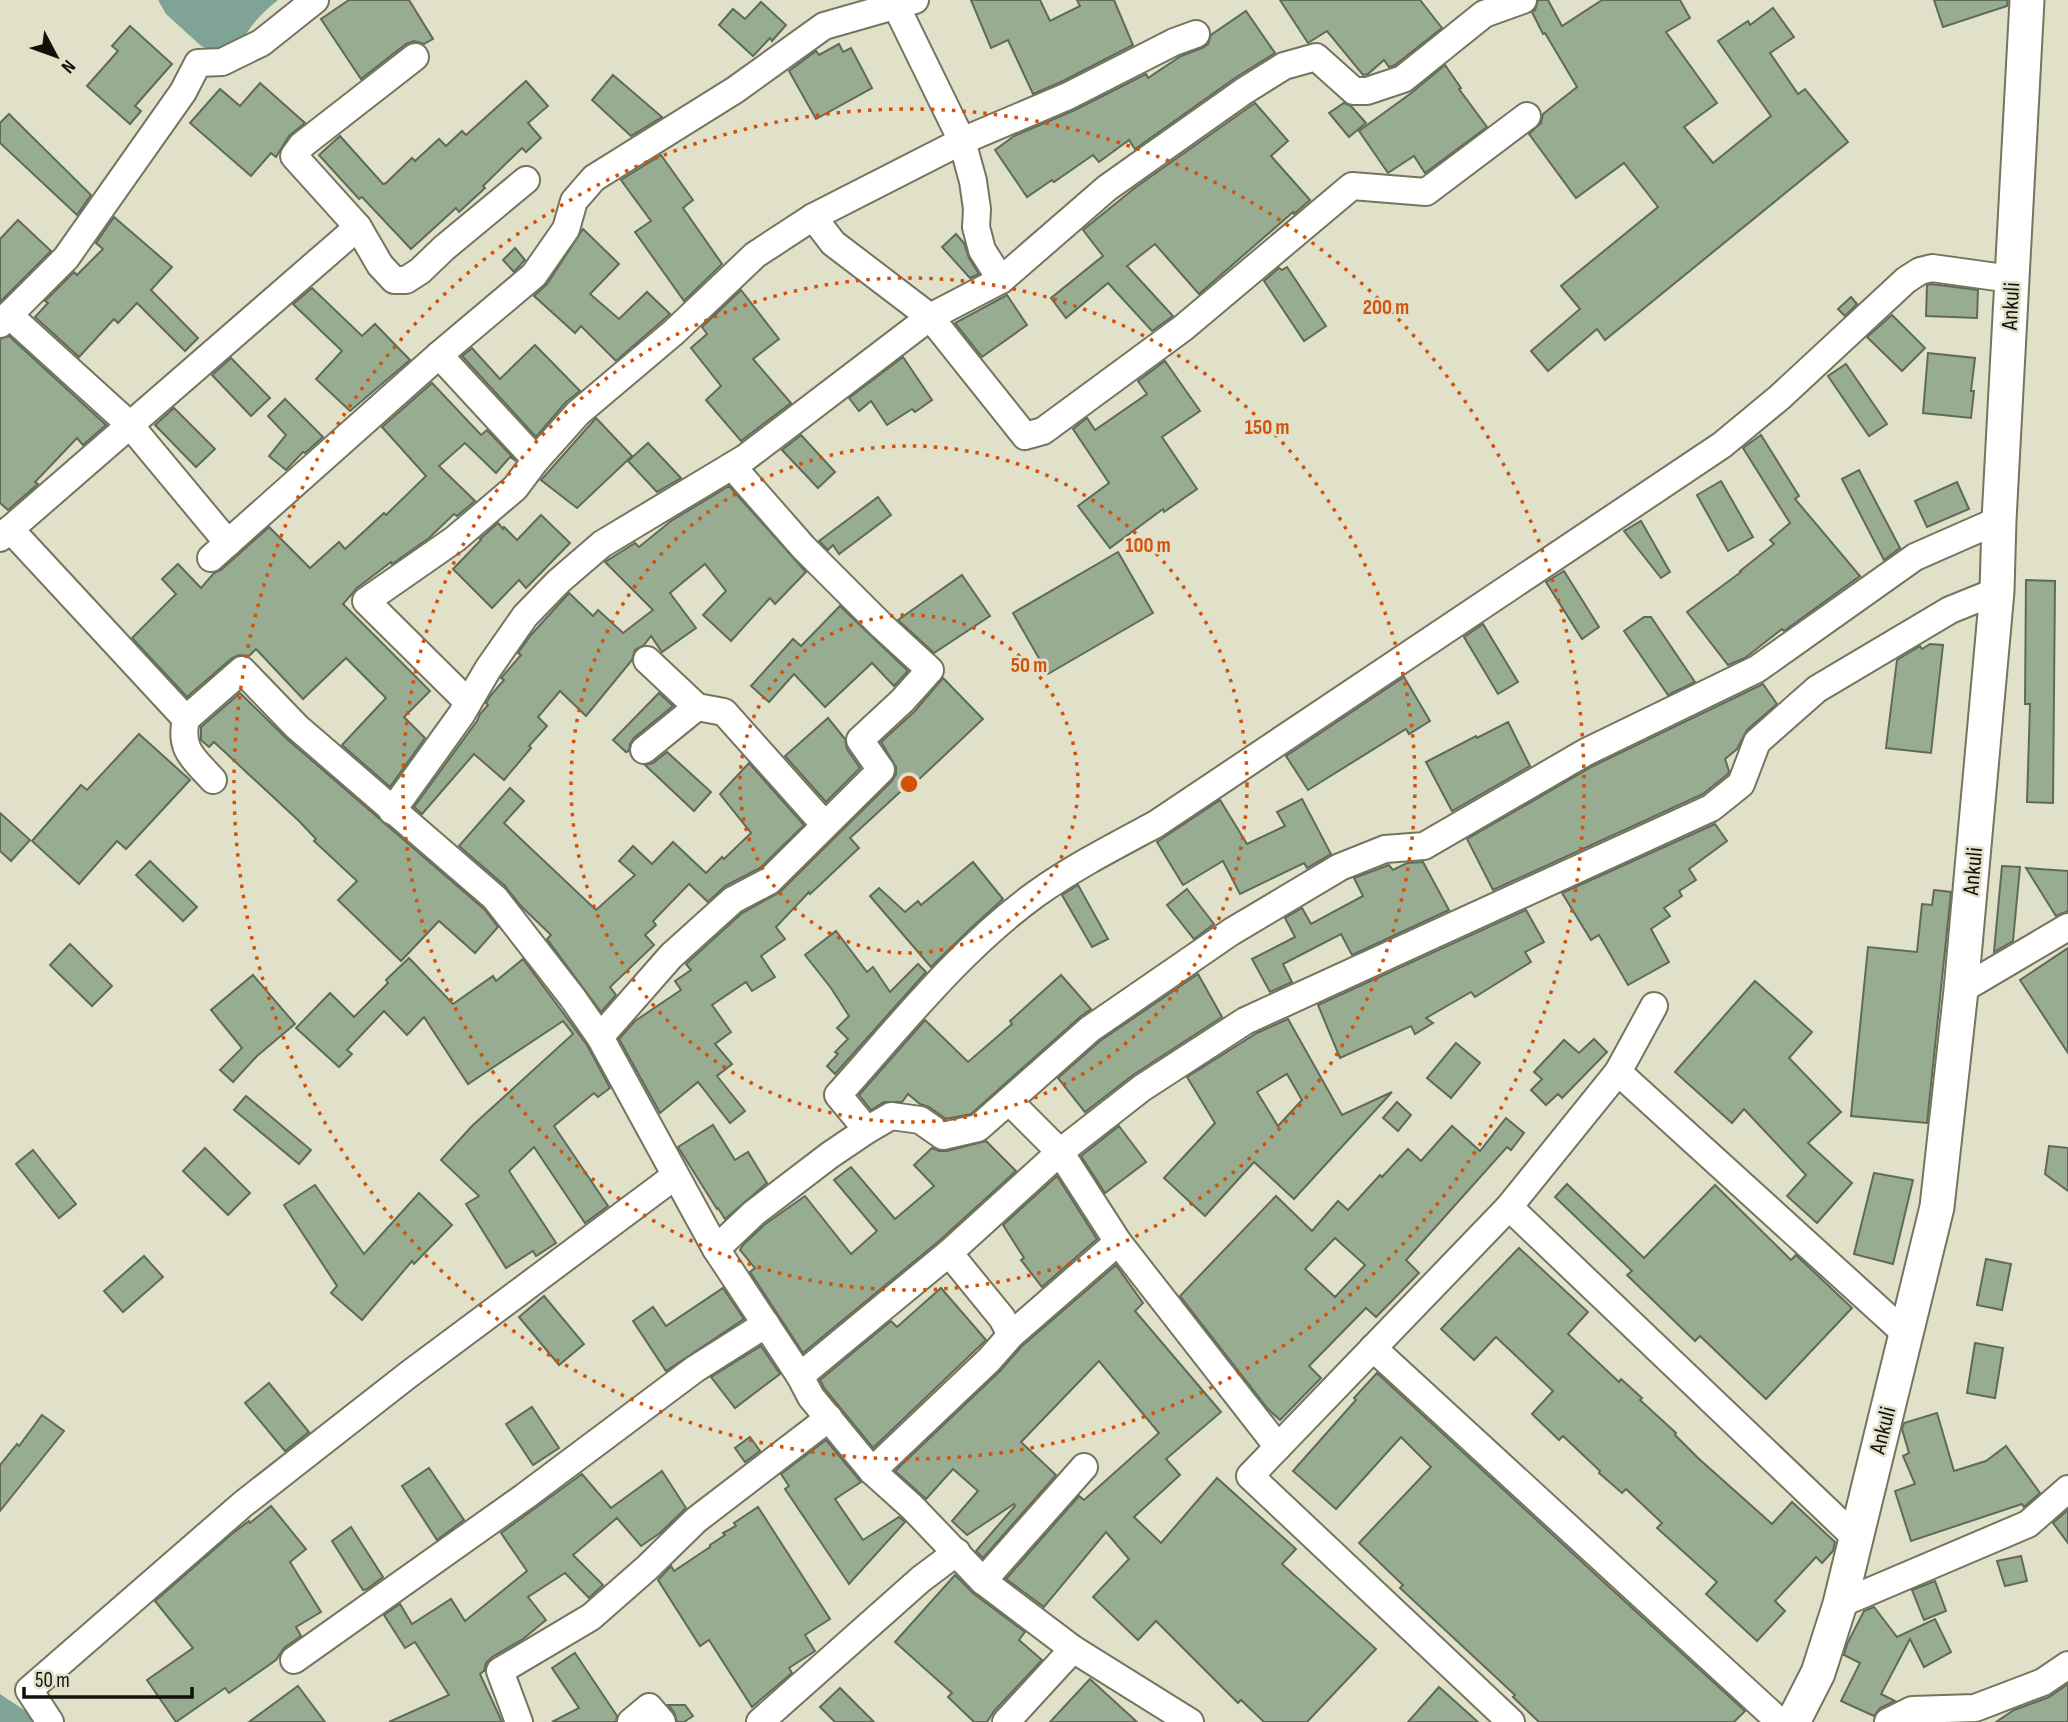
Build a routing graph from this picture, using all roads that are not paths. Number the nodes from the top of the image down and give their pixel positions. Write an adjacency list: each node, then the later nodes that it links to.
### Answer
1 (315, 0): 15 (street)
2 (1524, 0): 13 (street)
3 (2027, 0): 12 (main road, Ankuli)
4 (893, 4): 8 (street); 16 (street)
5 (1196, 34): 8 (street)
6 (415, 57): 11 (street)
7 (1527, 116): 14 (street)
8 (962, 141): 10 (street); 13 (street)
9 (526, 180): 11 (street)
10 (813, 217): 14 (street); 18 (street)
11 (358, 227): 17 (street)
12 (2011, 279): 20 (main road, Ankuli); 37 (street)
13 (1001, 280): 14 (street)
14 (930, 317): 19 (street)
15 (5, 320): 17 (street)
16 (439, 355): 17 (street); 18 (street)
17 (129, 424): 21 (street)
18 (536, 460): 24 (street)
19 (732, 466): 24 (street); 30 (street)
20 (1999, 520): 22 (main road, Ankuli); 36 (street)
21 (5, 533): 26 (street)
22 (1997, 591): 32 (main road, Ankuli); 38 (street)
23 (646, 660): 25 (street)
24 (468, 702): 29 (street)
25 (696, 707): 27 (street); 30 (street)
26 (186, 719): 28 (street); 29 (street)
27 (644, 750)
28 (213, 780)
29 (392, 811): 34 (street)
30 (825, 825): 34 (street)
31 (2068, 928): 32 (street)
32 (1961, 990): 45 (main road, Ankuli)
33 (1654, 1006): 35 (street)
34 (600, 1037): 39 (street)
35 (1618, 1072): 40 (street); 45 (street)
36 (1009, 1101): 37 (street); 38 (street)
37 (867, 1130): 42 (street)
38 (1060, 1152): 41 (street); 43 (street)
39 (675, 1176): 42 (street); 61 (street)
40 (1509, 1207): 47 (street); 54 (street)
41 (1118, 1242): 46 (street); 50 (street)
42 (716, 1248): 44 (street)
43 (949, 1253): 46 (street); 48 (street)
44 (766, 1324): 48 (street); 59 (street)
45 (1906, 1334): 54 (main road, Ankuli)
46 (1011, 1335): 52 (street)
47 (1373, 1348): 50 (street); 69 (street)
48 (800, 1376): 49 (street)
49 (829, 1418): 52 (street); 62 (street)
50 (1278, 1447): 68 (street)
51 (1084, 1467): 56 (street)
52 (872, 1471): 55 (street)
53 (2068, 1489): 57 (street)
54 (1856, 1538): 57 (main road, Ankuli)
55 (957, 1552): 56 (street); 65 (street)
56 (983, 1581): 58 (street)
57 (1840, 1604): 70 (main road, Ankuli)
58 (1073, 1649): 66 (street); 67 (street)
59 (294, 1660)
60 (2068, 1665): 71 (street)
61 (50, 1722)
62 (519, 1722)
63 (631, 1722): 64 (street)
64 (662, 1722)
65 (760, 1722)
66 (1006, 1722)
67 (1190, 1722)
68 (1511, 1722)
69 (1780, 1722)
70 (1793, 1722)
71 (1888, 1722)

